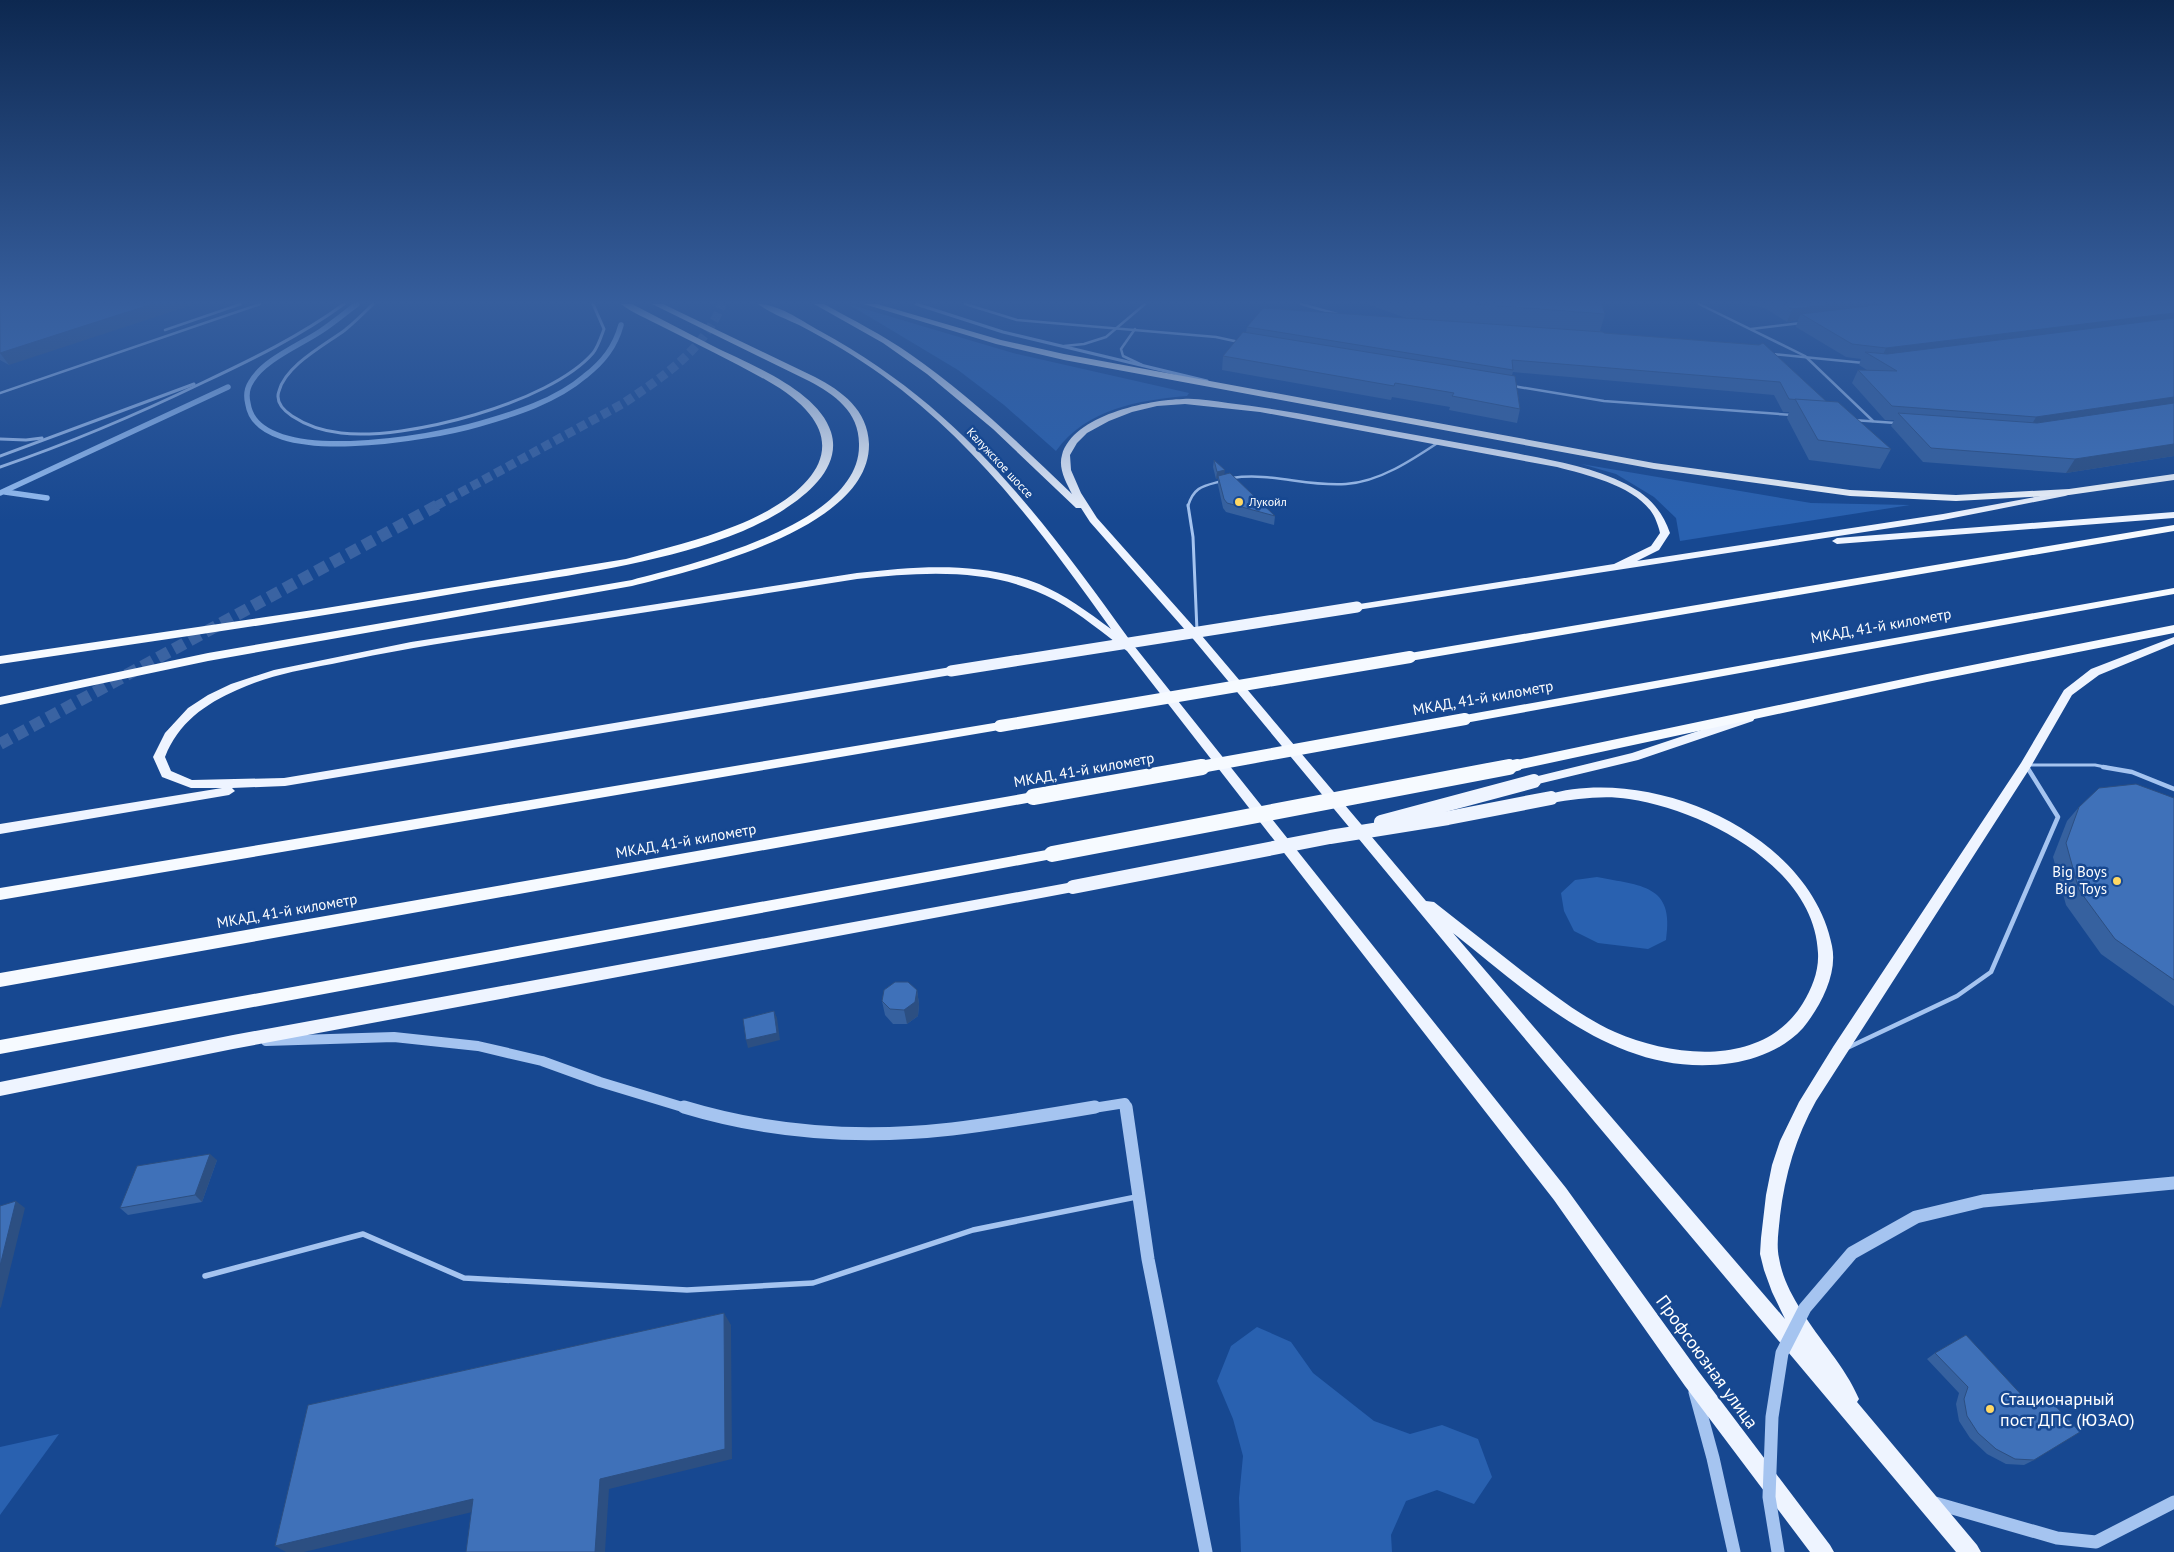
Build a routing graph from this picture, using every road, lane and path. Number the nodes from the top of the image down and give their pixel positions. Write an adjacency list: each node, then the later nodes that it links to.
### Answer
1 (46, 376): 15 (lane)
2 (214, 376): 20 (street)
3 (215, 376): 24 (street)
4 (287, 376): 5 (street)
5 (565, 376)
6 (766, 376): 37 (highway)
7 (805, 376): 38 (highway)
8 (886, 376): 36 (main road, Калужское шоссе)
9 (936, 376): 28 (main road, Калужское шоссе)
10 (1170, 376): 14 (highway)
11 (1190, 376): 14 (street)
12 (1826, 376): 18 (lane)
13 (1509, 386): 16 (lane)
14 (1239, 389): 26 (highway)
15 (0, 392)
16 (1793, 415)
17 (1853, 420): 18 (lane)
18 (1873, 421): 19 (lane)
19 (1902, 424)
20 (55, 436): 21 (street); 23 (street)
21 (0, 438)
22 (1440, 442): 28 (main road); 31 (main road); 34 (lane)
23 (0, 456)
24 (0, 468)
25 (2174, 477): 26 (highway)
26 (2069, 492): 30 (main road)
27 (2174, 515): 30 (main road)
28 (1093, 520): 34 (main road)
29 (2174, 528): 46 (highway, bridge)
30 (1748, 548): 31 (main road)
31 (1617, 567): 41 (main road, bridge)
32 (2174, 591): 47 (highway, МКАД, 41-й километр, bridge)
33 (2174, 629): 39 (highway)
34 (1198, 638): 45 (main road)
35 (2174, 640): 40 (main road)
36 (1131, 649): 41 (main road); 56 (main road, Профсоюзная улица)
37 (0, 660)
38 (0, 701)
39 (1755, 716): 44 (main road, bridge); 49 (highway, bridge)
40 (2026, 765): 42 (lane); 50 (main road); 50 (lane)
41 (285, 782): 43 (main road)
42 (2174, 789)
43 (0, 829)
44 (1330, 836): 45 (main road, bridge); 48 (main road, bridge)
45 (1409, 891): 57 (main road)
46 (0, 894)
47 (0, 980)
48 (233, 1042): 51 (main road); 52 (street)
49 (0, 1047)
50 (1838, 1052): 57 (main road)
51 (0, 1089)
52 (1125, 1103): 54 (street)
53 (2174, 1183): 63 (street, bridge)
54 (1139, 1197): 55 (lane); 61 (street)
55 (206, 1276)
56 (1692, 1379): 62 (street); 64 (main road, Профсоюзная улица)
57 (1864, 1425): 58 (main road)
58 (1927, 1500): 60 (street); 65 (main road)
59 (2174, 1502): 60 (street)
60 (2096, 1547)
61 (1206, 1552)
62 (1734, 1552)
63 (1778, 1552)
64 (1823, 1552)
65 (1970, 1552)

